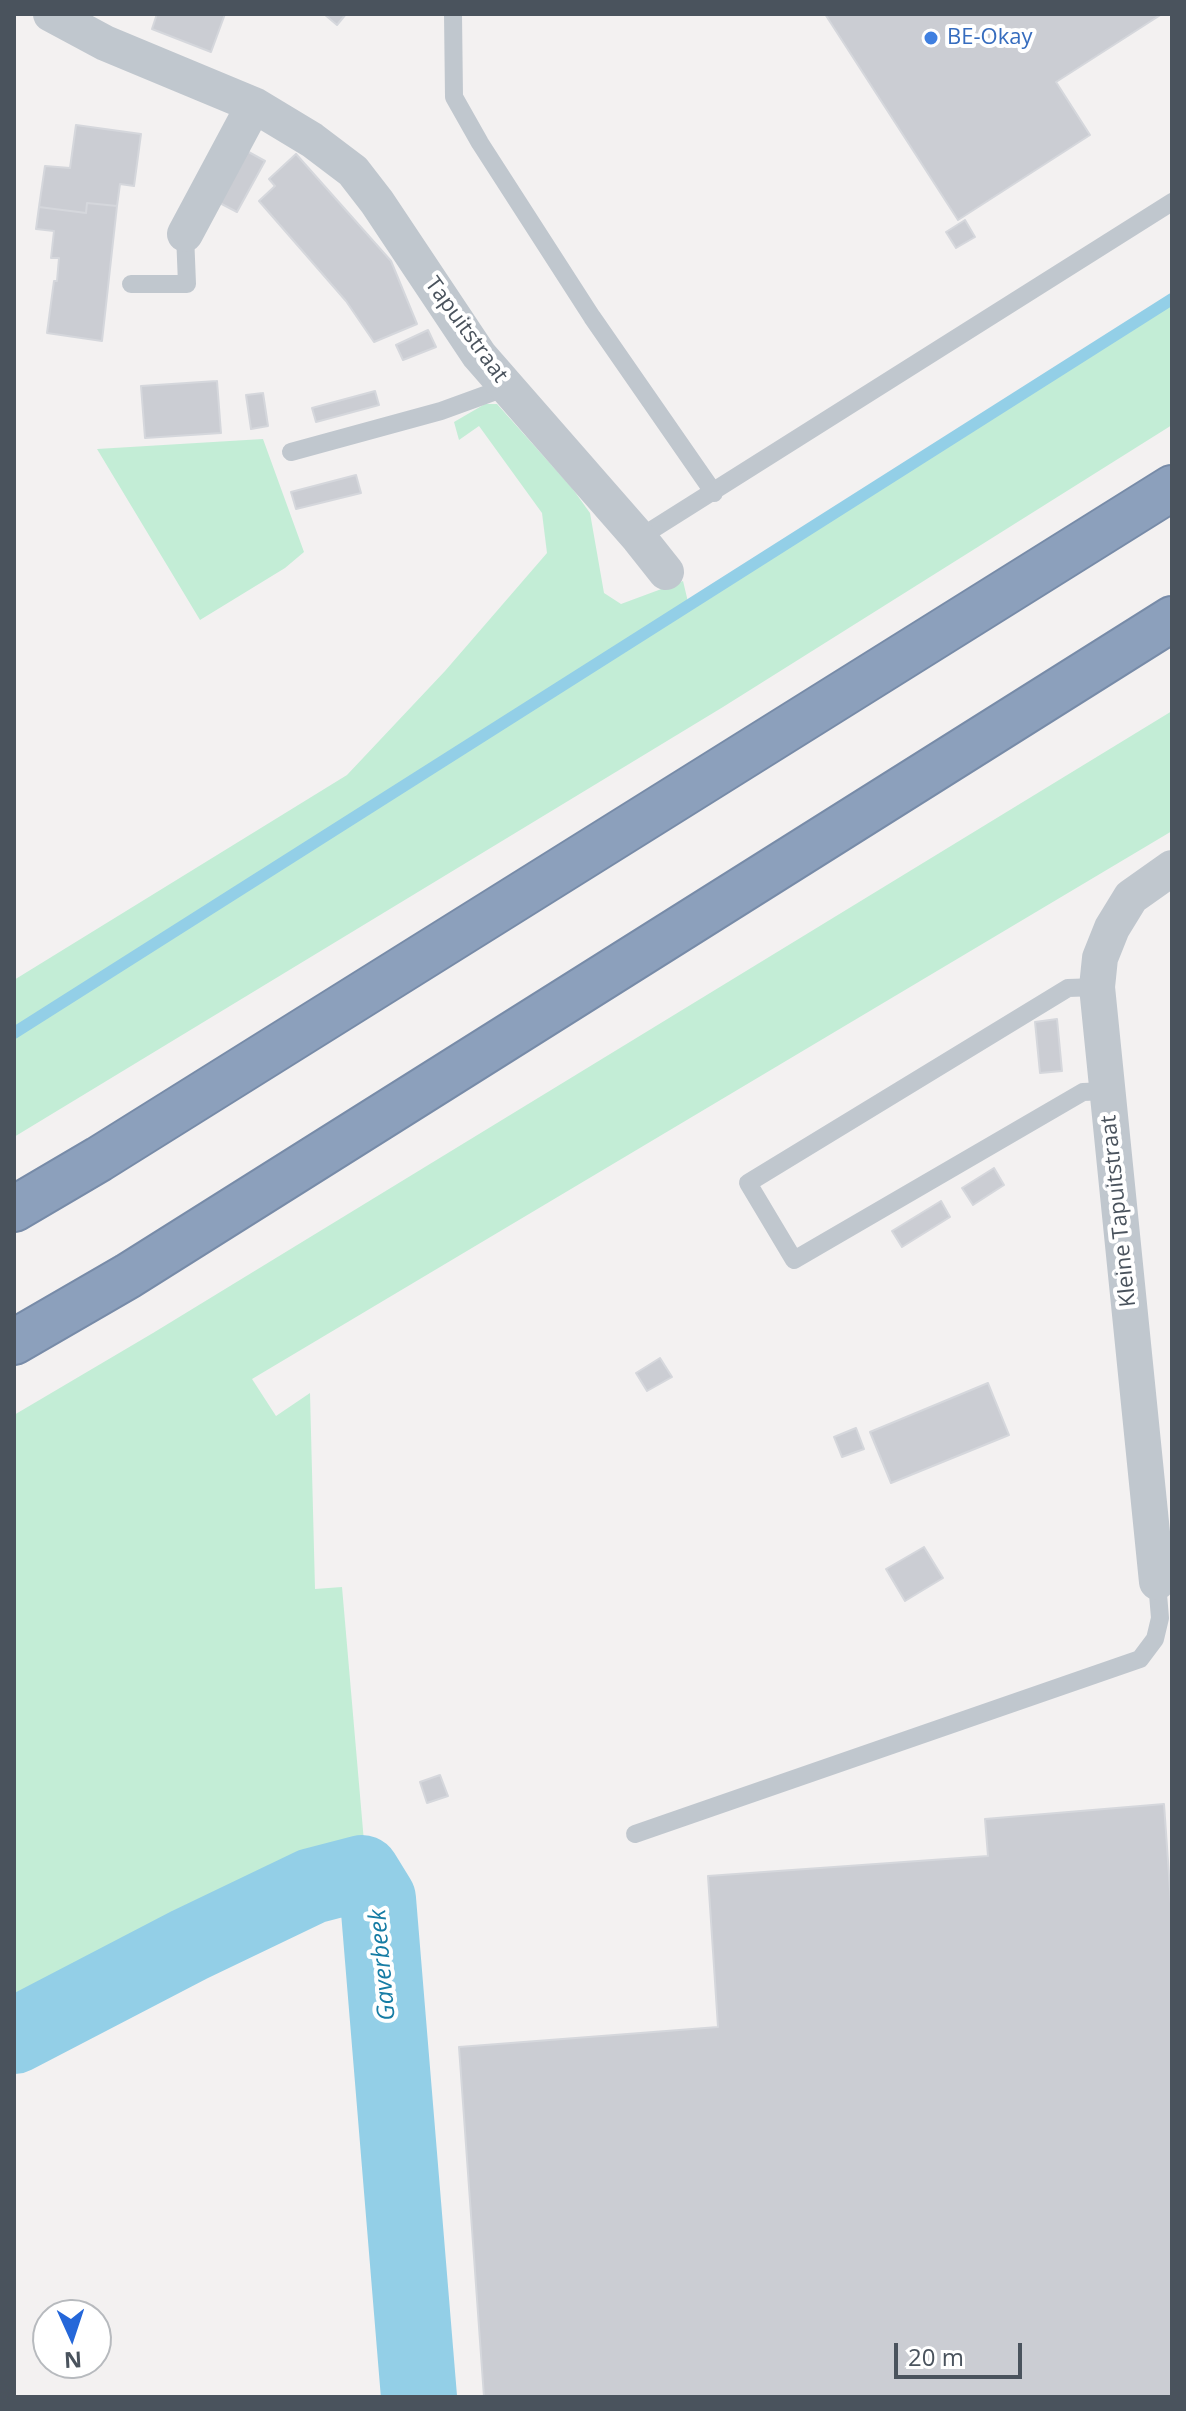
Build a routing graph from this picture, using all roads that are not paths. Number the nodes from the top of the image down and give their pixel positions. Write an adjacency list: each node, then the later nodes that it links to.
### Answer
1 (51, 14): 3 (street, Tapuitstraat)
2 (453, 14): 10 (lane)
3 (254, 105): 5 (street); 7 (street, Tapuitstraat)
4 (1172, 202): 10 (lane)
5 (185, 234): 6 (lane)
6 (131, 284)
7 (507, 387): 8 (lane); 11 (street, Tapuitstraat)
8 (291, 452)
9 (1172, 488): 17 (highway)
10 (714, 493): 11 (lane)
11 (639, 538): 12 (street, Tapuitstraat)
12 (666, 572)
13 (1172, 619): 18 (highway)
14 (1172, 868): 15 (street, Kleine Tapuitstraat)
15 (1097, 987): 16 (street, Kleine Tapuitstraat); 16 (lane)
16 (1107, 1091): 19 (street, Kleine Tapuitstraat)
17 (14, 1209)
18 (14, 1342)
19 (1157, 1582): 20 (lane)
20 (635, 1834)

